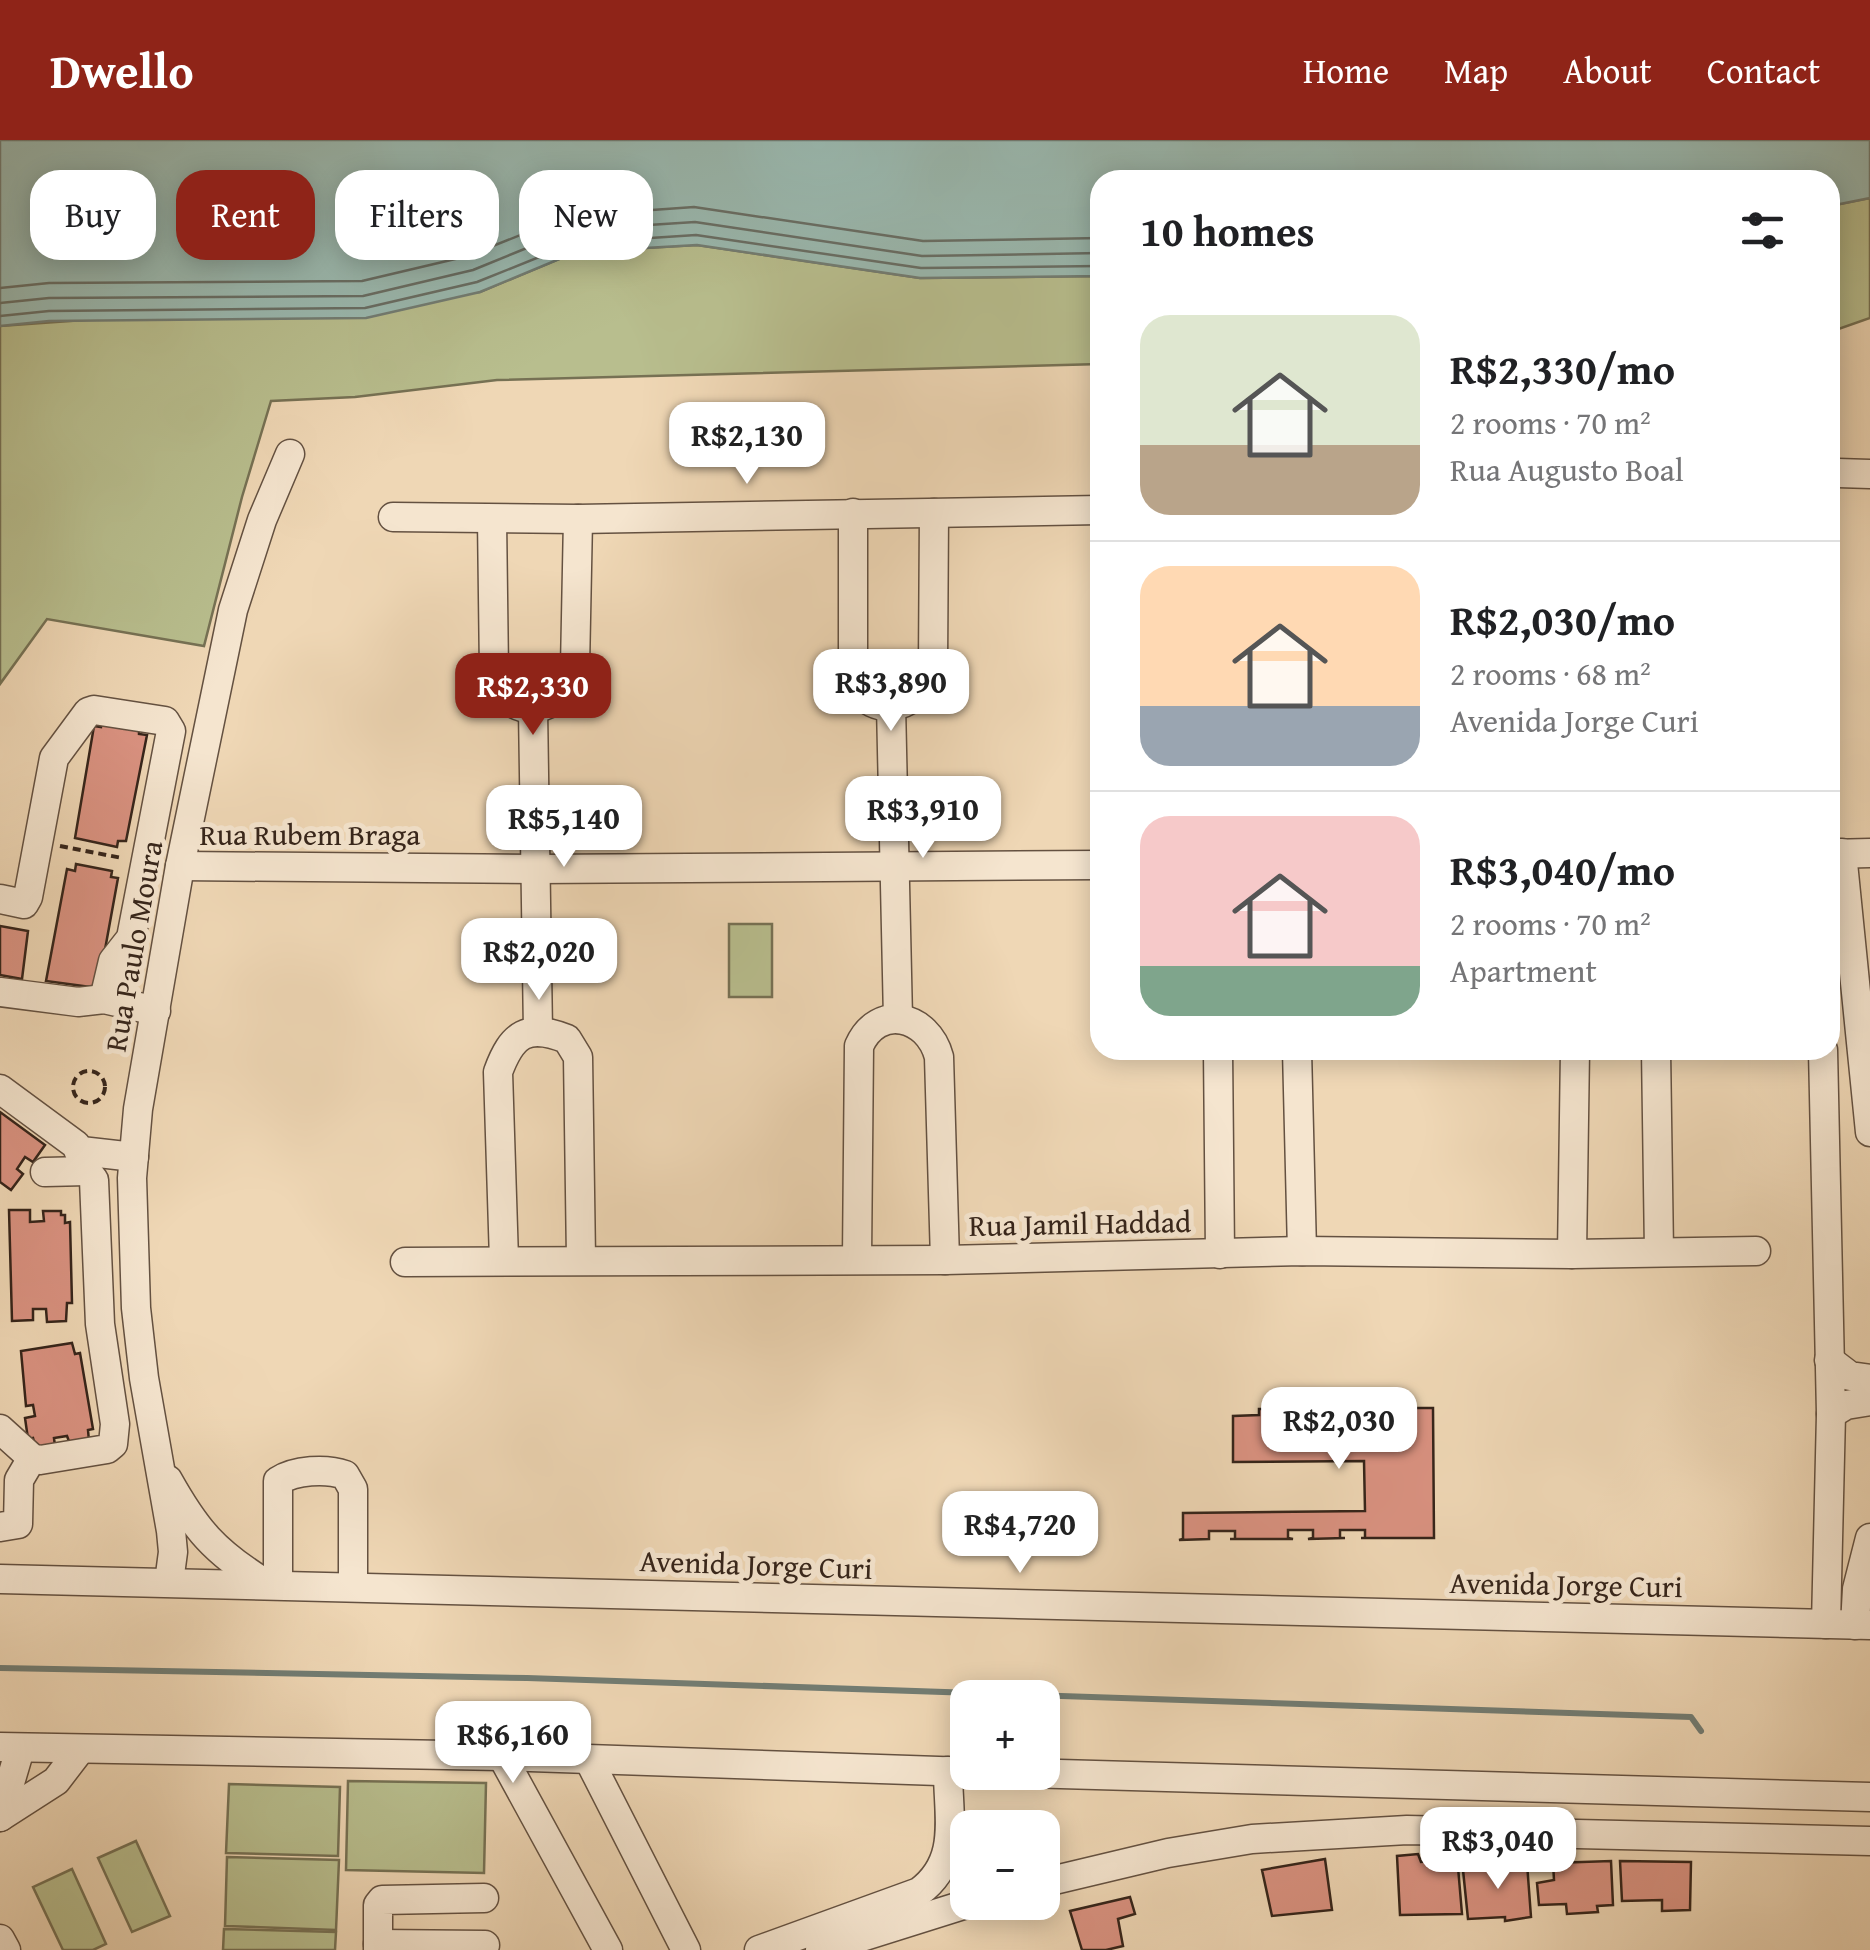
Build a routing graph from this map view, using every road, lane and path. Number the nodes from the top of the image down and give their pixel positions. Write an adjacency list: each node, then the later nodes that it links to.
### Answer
1 (290, 454): 16 (street, Rua Paulo Moura)
2 (1840, 473): 3 (street)
3 (1870, 474)
4 (1090, 510): 6 (street)
5 (853, 513): 6 (street); 9 (street); 10 (street)
6 (934, 513): 10 (street)
7 (394, 517): 8 (street)
8 (492, 519): 9 (street); 11 (street)
9 (578, 519): 11 (street)
10 (890, 705): 17 (street)
11 (533, 709): 18 (street)
12 (38, 842): 14 (path); 19 (street); 21 (street)
13 (1848, 853): 32 (street)
14 (122, 858)
15 (1090, 865): 17 (street, Rua Rubem Braga)
16 (180, 866): 18 (street, Rua Rubem Braga); 22 (street, Rua Paulo Moura)
17 (894, 868): 18 (street, Rua Rubem Braga); 23 (street)
18 (536, 869): 24 (street)
19 (0, 899)
20 (0, 992): 21 (street)
21 (106, 992): 22 (street)
22 (157, 1003): 33 (street, Rua Paulo Moura)
23 (898, 1020): 41 (street); 44 (street)
24 (538, 1032): 42 (street); 43 (street)
25 (1218, 1060): 39 (street)
26 (1297, 1060): 36 (street)
27 (1575, 1060): 40 (street)
28 (1656, 1060): 38 (street)
29 (1823, 1060): 46 (street)
30 (104, 1081): 30 (path)
31 (0, 1088): 34 (street)
32 (1870, 1132)
33 (134, 1157): 34 (street); 52 (street, Rua Paulo Moura)
34 (84, 1161): 35 (street); 51 (street)
35 (45, 1172)
36 (1302, 1251): 39 (street, Rua Jamil Haddad); 40 (street, Rua Jamil Haddad)
37 (1756, 1251): 38 (street, Rua Jamil Haddad)
38 (1660, 1252): 40 (street, Rua Jamil Haddad)
39 (1220, 1254): 44 (street, Rua Jamil Haddad)
40 (1572, 1254)
41 (856, 1258): 42 (street, Rua Jamil Haddad); 44 (street, Rua Jamil Haddad)
42 (580, 1259): 43 (street, Rua Jamil Haddad)
43 (504, 1260): 45 (street, Rua Jamil Haddad)
44 (945, 1260)
45 (405, 1262)
46 (1830, 1360): 47 (street); 49 (street)
47 (1870, 1378)
48 (1870, 1401): 49 (street)
49 (1831, 1414): 59 (street)
50 (0, 1430): 51 (street)
51 (32, 1458): 53 (street)
52 (158, 1461): 56 (street, Rua Paulo Moura); 57 (street, Rua Paulo Moura)
53 (0, 1526)
54 (1870, 1538): 60 (street)
55 (0, 1579): 56 (street, Avenida Jorge Curi)
56 (169, 1582): 57 (street, Avenida Jorge Curi)
57 (272, 1583): 58 (street, Avenida Jorge Curi); 58 (street)
58 (352, 1586): 59 (street, Avenida Jorge Curi)
59 (1826, 1624): 60 (street, Avenida Jorge Curi)
60 (1863, 1625)
61 (10, 1748): 62 (street); 69 (street)
62 (79, 1750): 63 (street); 69 (street)
63 (502, 1756): 64 (street); 78 (street)
64 (589, 1760): 65 (street); 79 (street)
65 (950, 1772)
66 (1060, 1774): 68 (street)
67 (956, 1790): 80 (street)
68 (1870, 1797)
69 (0, 1817)
70 (1870, 1842): 71 (street)
71 (1060, 1879)
72 (484, 1898): 76 (street)
73 (950, 1909): 81 (street)
74 (0, 1939): 77 (street)
75 (485, 1945): 76 (street)
76 (378, 1947)
77 (6, 1950)
78 (608, 1950)
79 (686, 1950)
80 (758, 1950)
81 (820, 1950)

